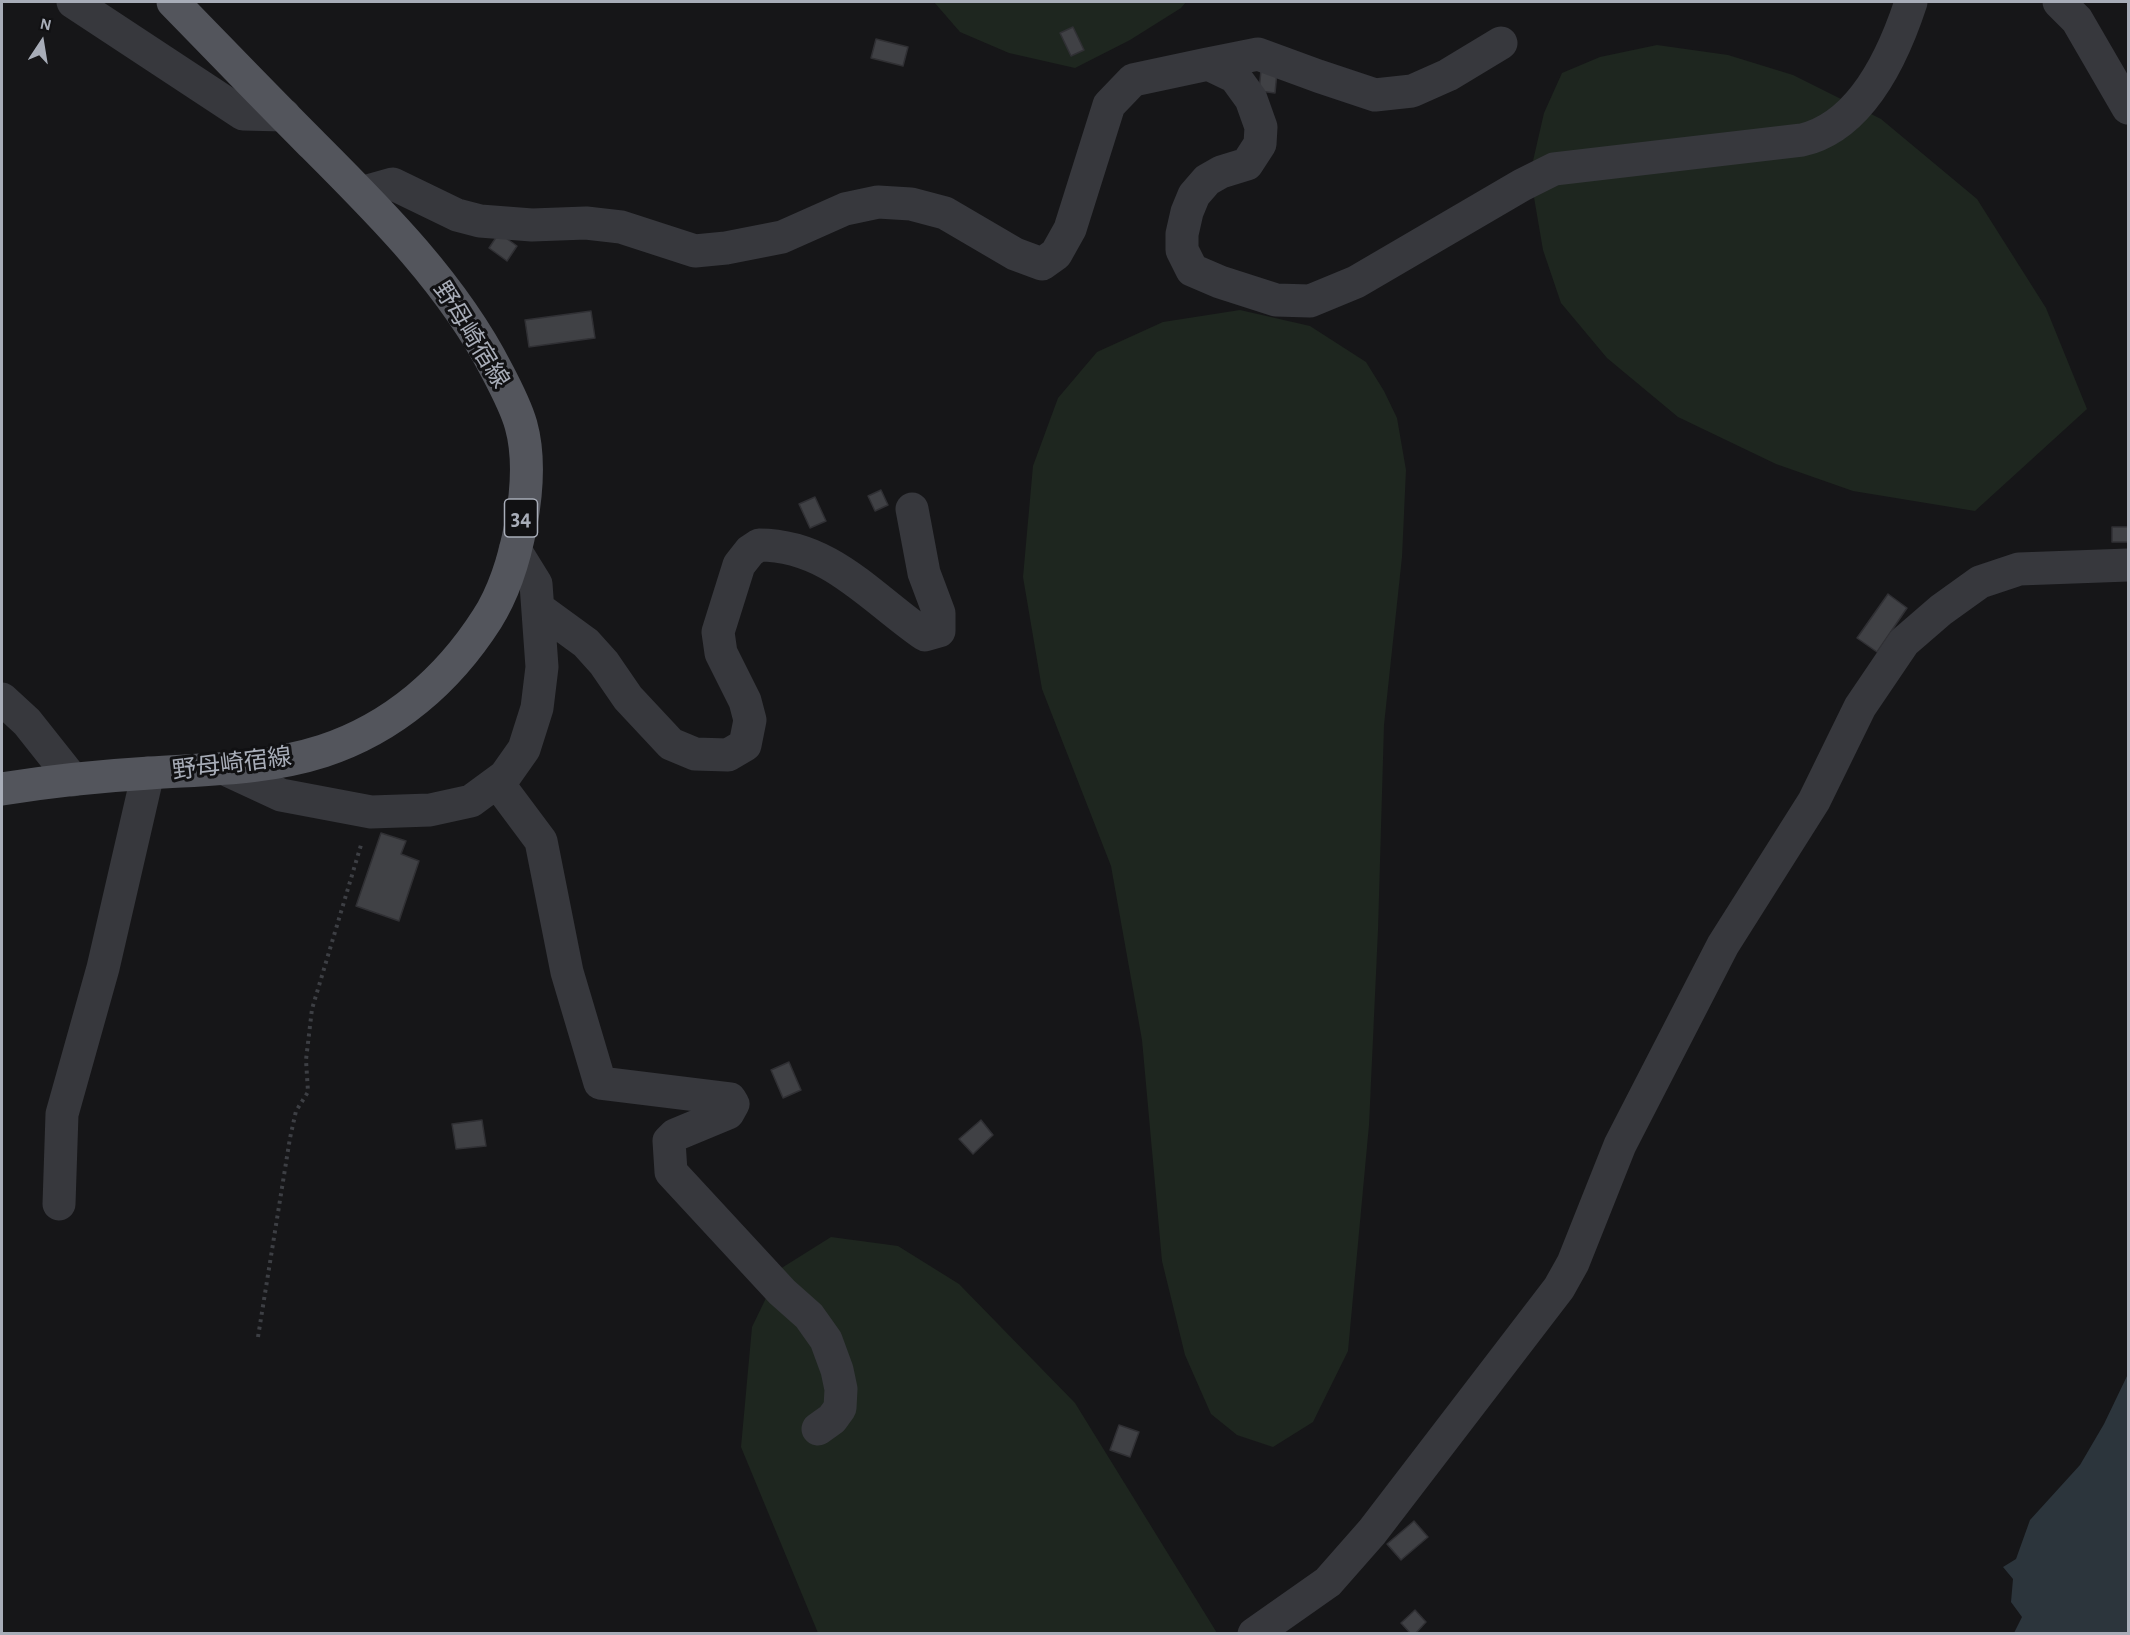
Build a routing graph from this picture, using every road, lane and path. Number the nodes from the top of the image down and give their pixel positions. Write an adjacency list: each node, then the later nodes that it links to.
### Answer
1 (73, 2): 8 (street)
2 (173, 2): 8 (main road, 野母崎宿線 / 34)
3 (1911, 2): 6 (street)
4 (2059, 2): 7 (street)
5 (1501, 43): 6 (street)
6 (1208, 64): 9 (street)
7 (2128, 108)
8 (284, 115): 9 (main road, 野母崎宿線 / 34)
9 (361, 193): 11 (main road, 野母崎宿線 / 34)
10 (912, 509): 13 (street)
11 (515, 550): 13 (street); 15 (main road, 野母崎宿線 / 34)
12 (2128, 565): 24 (street)
13 (538, 608): 18 (street)
14 (2, 699): 17 (street)
15 (225, 769): 16 (main road, 野母崎宿線 / 34); 20 (street)
16 (148, 773): 17 (main road, 野母崎宿線 / 34); 21 (street)
17 (74, 780): 19 (main road, 野母崎宿線 / 34)
18 (496, 782): 20 (street); 23 (street)
19 (2, 789)
20 (371, 812): 22 (path)
21 (59, 1204)
22 (258, 1337)
23 (818, 1429)
24 (1254, 1634)

